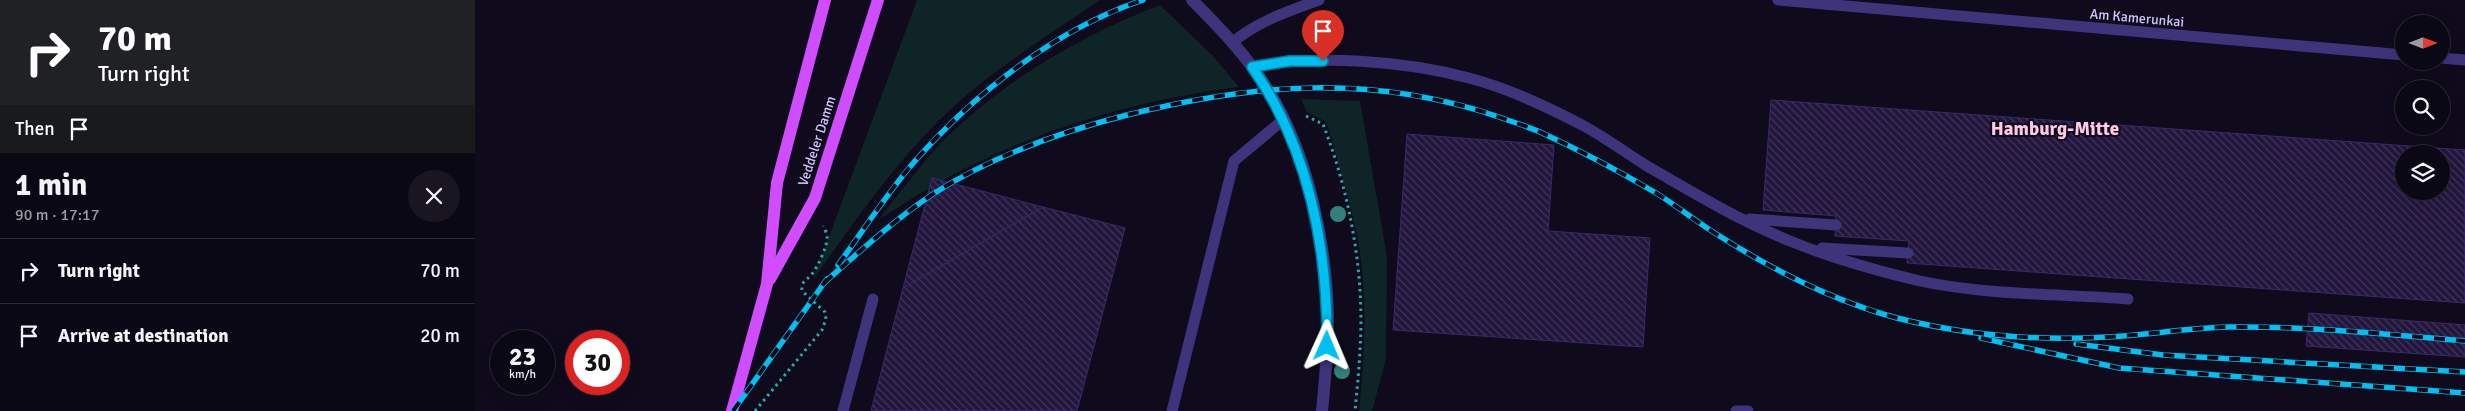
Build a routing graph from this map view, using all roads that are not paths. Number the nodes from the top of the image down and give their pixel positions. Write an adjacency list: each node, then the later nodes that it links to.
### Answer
1 (825, 0): 16 (main road, Veddeler Damm)
2 (878, 0): 16 (main road, Veddeler Damm)
3 (1192, 0): 6 (street)
4 (1319, 0): 6 (lane)
5 (1778, 0): 7 (lane, Am Kamerunkai)
6 (1233, 42): 10 (street)
7 (2395, 54)
8 (2450, 59): 9 (lane)
9 (2465, 60)
10 (1252, 67): 11 (street); 12 (lane)
11 (1283, 120): 21 (lane); 22 (street)
12 (1736, 216): 13 (lane); 14 (lane)
13 (1836, 225)
14 (1794, 243): 15 (lane); 18 (lane)
15 (1908, 253)
16 (767, 284): 19 (main road, Veddeler Damm)
17 (873, 299): 20 (lane)
18 (2128, 299)
19 (732, 411)
20 (843, 411)
21 (1172, 411)
22 (1322, 411)
23 (1736, 411): 24 (lane)
24 (1748, 411)

